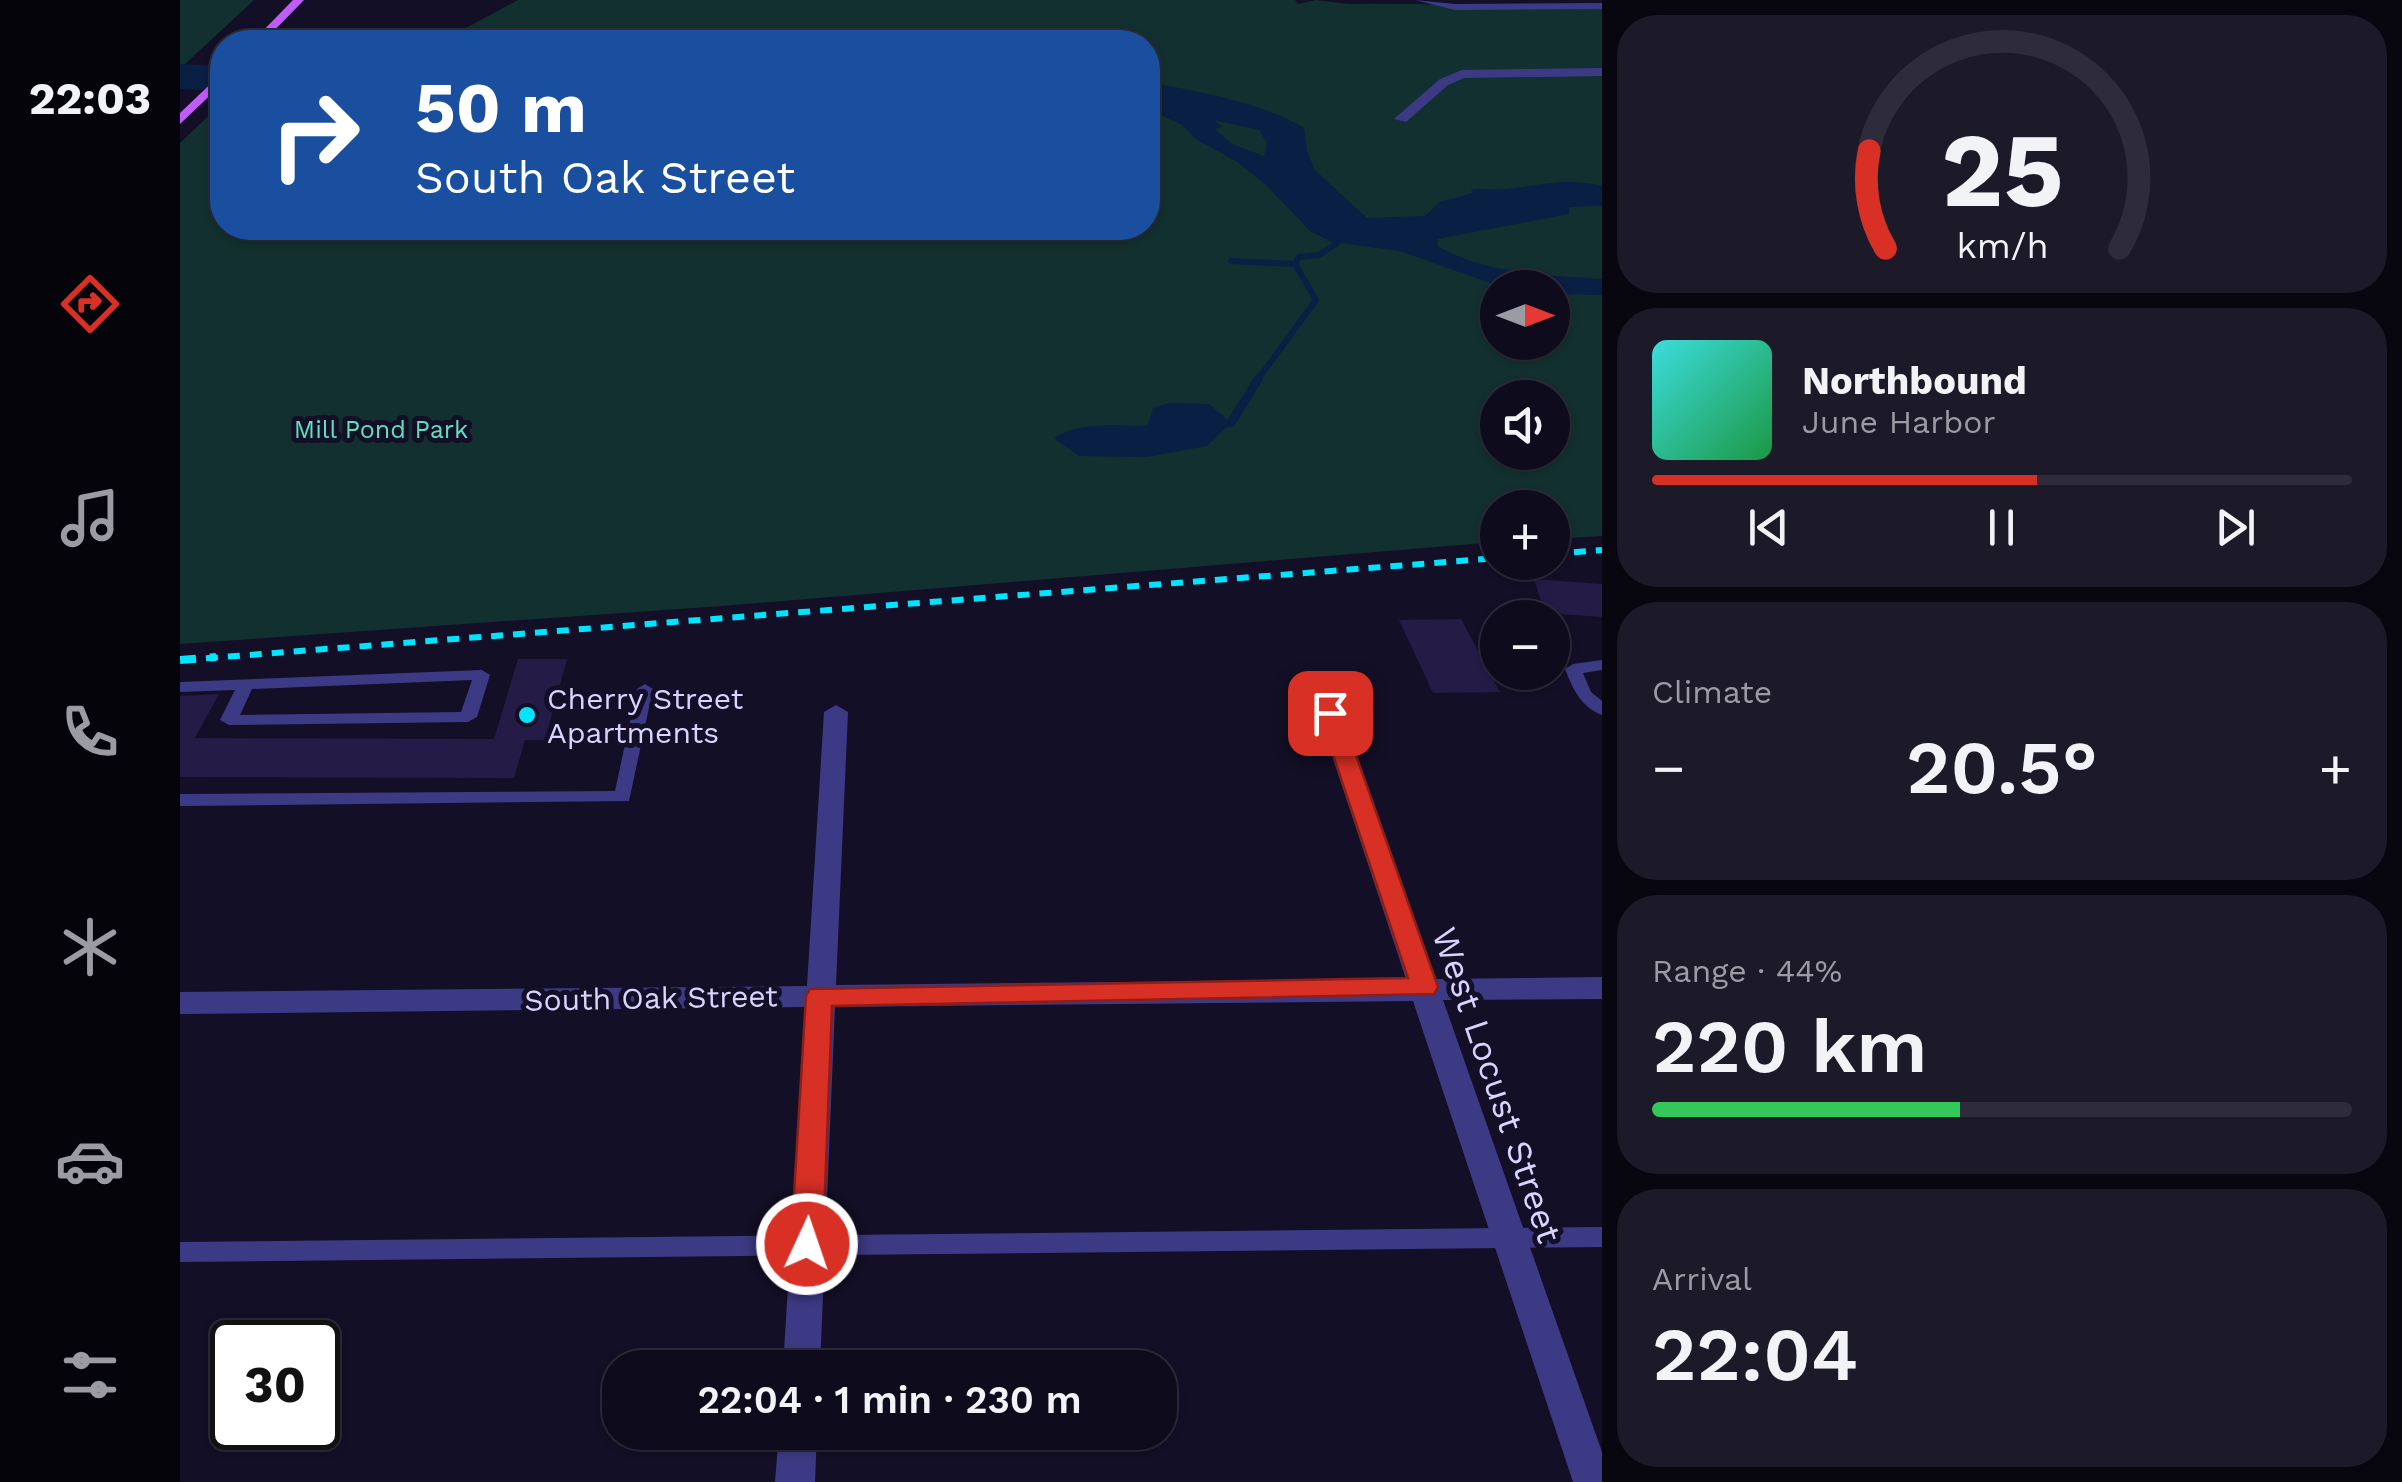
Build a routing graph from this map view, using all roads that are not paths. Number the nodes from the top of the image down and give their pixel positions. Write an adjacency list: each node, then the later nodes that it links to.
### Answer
1 (299, 0): 5 (main road)
2 (1420, 0): 3 (street)
3 (1527, 3): 4 (street)
4 (1602, 6)
5 (269, 30)
6 (1602, 72): 8 (street)
7 (210, 90): 9 (main road)
8 (1402, 119)
9 (180, 120)
10 (1602, 665): 14 (lane)
11 (246, 685): 11 (lane); 12 (lane)
12 (180, 687)
13 (645, 689): 17 (lane)
14 (1602, 710)
15 (836, 712): 20 (street)
16 (1330, 713): 18 (street, West Locust Street)
17 (180, 800)
18 (1424, 987): 19 (street, South Oak Street); 20 (street, South Oak Street); 22 (street, West Locust Street)
19 (1602, 988)
20 (819, 996): 21 (street, South Oak Street); 24 (street)
21 (180, 1002)
22 (1509, 1238): 23 (lane); 24 (lane); 29 (street, West Locust Street)
23 (1602, 1238)
24 (807, 1244): 25 (lane); 26 (street)
25 (180, 1252)
26 (802, 1350)
27 (797, 1450): 28 (street)
28 (795, 1482)
29 (1593, 1482)

